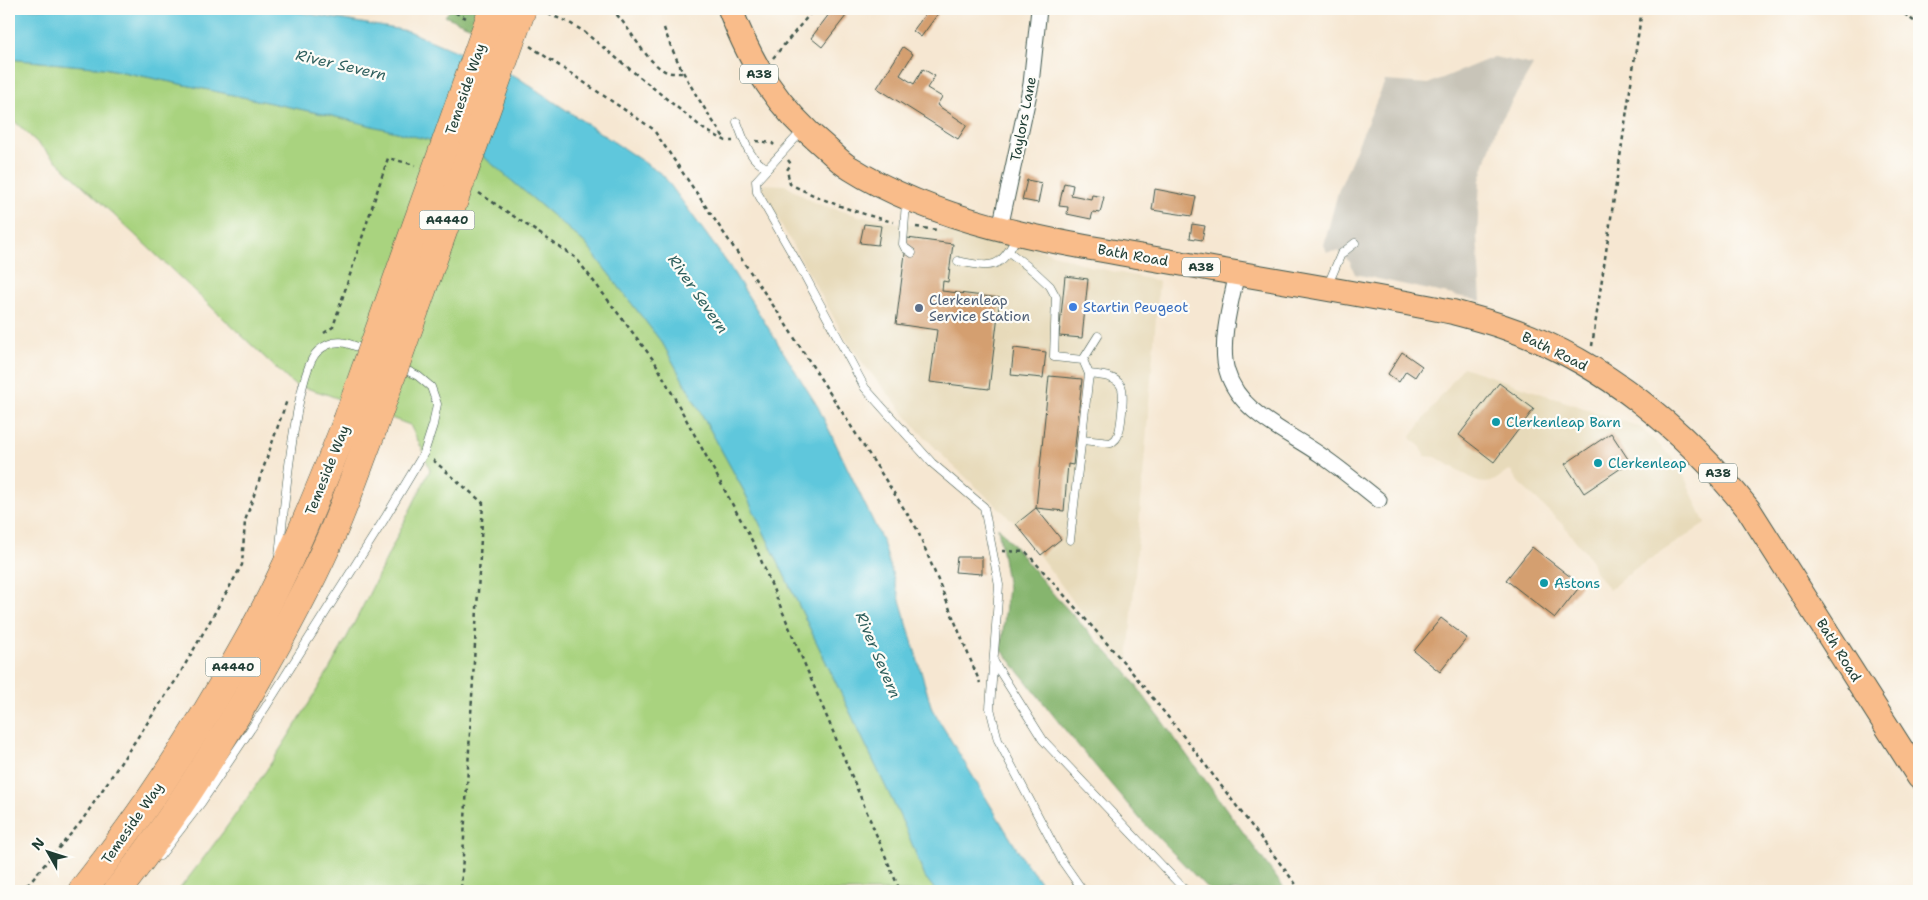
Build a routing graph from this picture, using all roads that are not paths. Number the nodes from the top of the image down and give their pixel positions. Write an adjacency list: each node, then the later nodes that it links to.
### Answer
1 (730, 9): 6 (main road, A38)
2 (1039, 9): 9 (street, Taylors Lane)
3 (528, 10): 20 (highway, Temeside Way / A4440, bridge)
4 (482, 15): 20 (highway, Temeside Way / A4440, bridge)
5 (737, 122): 7 (lane)
6 (803, 130): 7 (lane); 8 (main road, A38)
7 (767, 168): 25 (lane)
8 (907, 197): 9 (main road, A38); 11 (lane)
9 (1009, 237): 12 (lane); 13 (main road, Bath Road / A38); 17 (lane)
10 (1356, 244): 14 (lane)
11 (912, 253)
12 (958, 261)
13 (1237, 273): 14 (main road, Bath Road / A38); 22 (street)
14 (1326, 289): 26 (main road, Bath Road / A38)
15 (1098, 336): 17 (lane)
16 (382, 359): 24 (lane)
17 (1083, 360): 19 (lane)
18 (392, 363): 27 (lane)
19 (1088, 374): 21 (lane); 21 (lane)
20 (360, 426): 24 (highway, Temeside Way / A4440); 29 (highway, Temeside Way / A4440)
21 (1082, 440): 23 (lane)
22 (1379, 500)
23 (1070, 540)
24 (276, 586): 28 (highway, Temeside Way / A4440)
25 (994, 661): 30 (lane); 31 (lane)
26 (1919, 777)
27 (156, 862)
28 (82, 891)
29 (117, 891)
30 (1084, 891)
31 (1186, 891)

